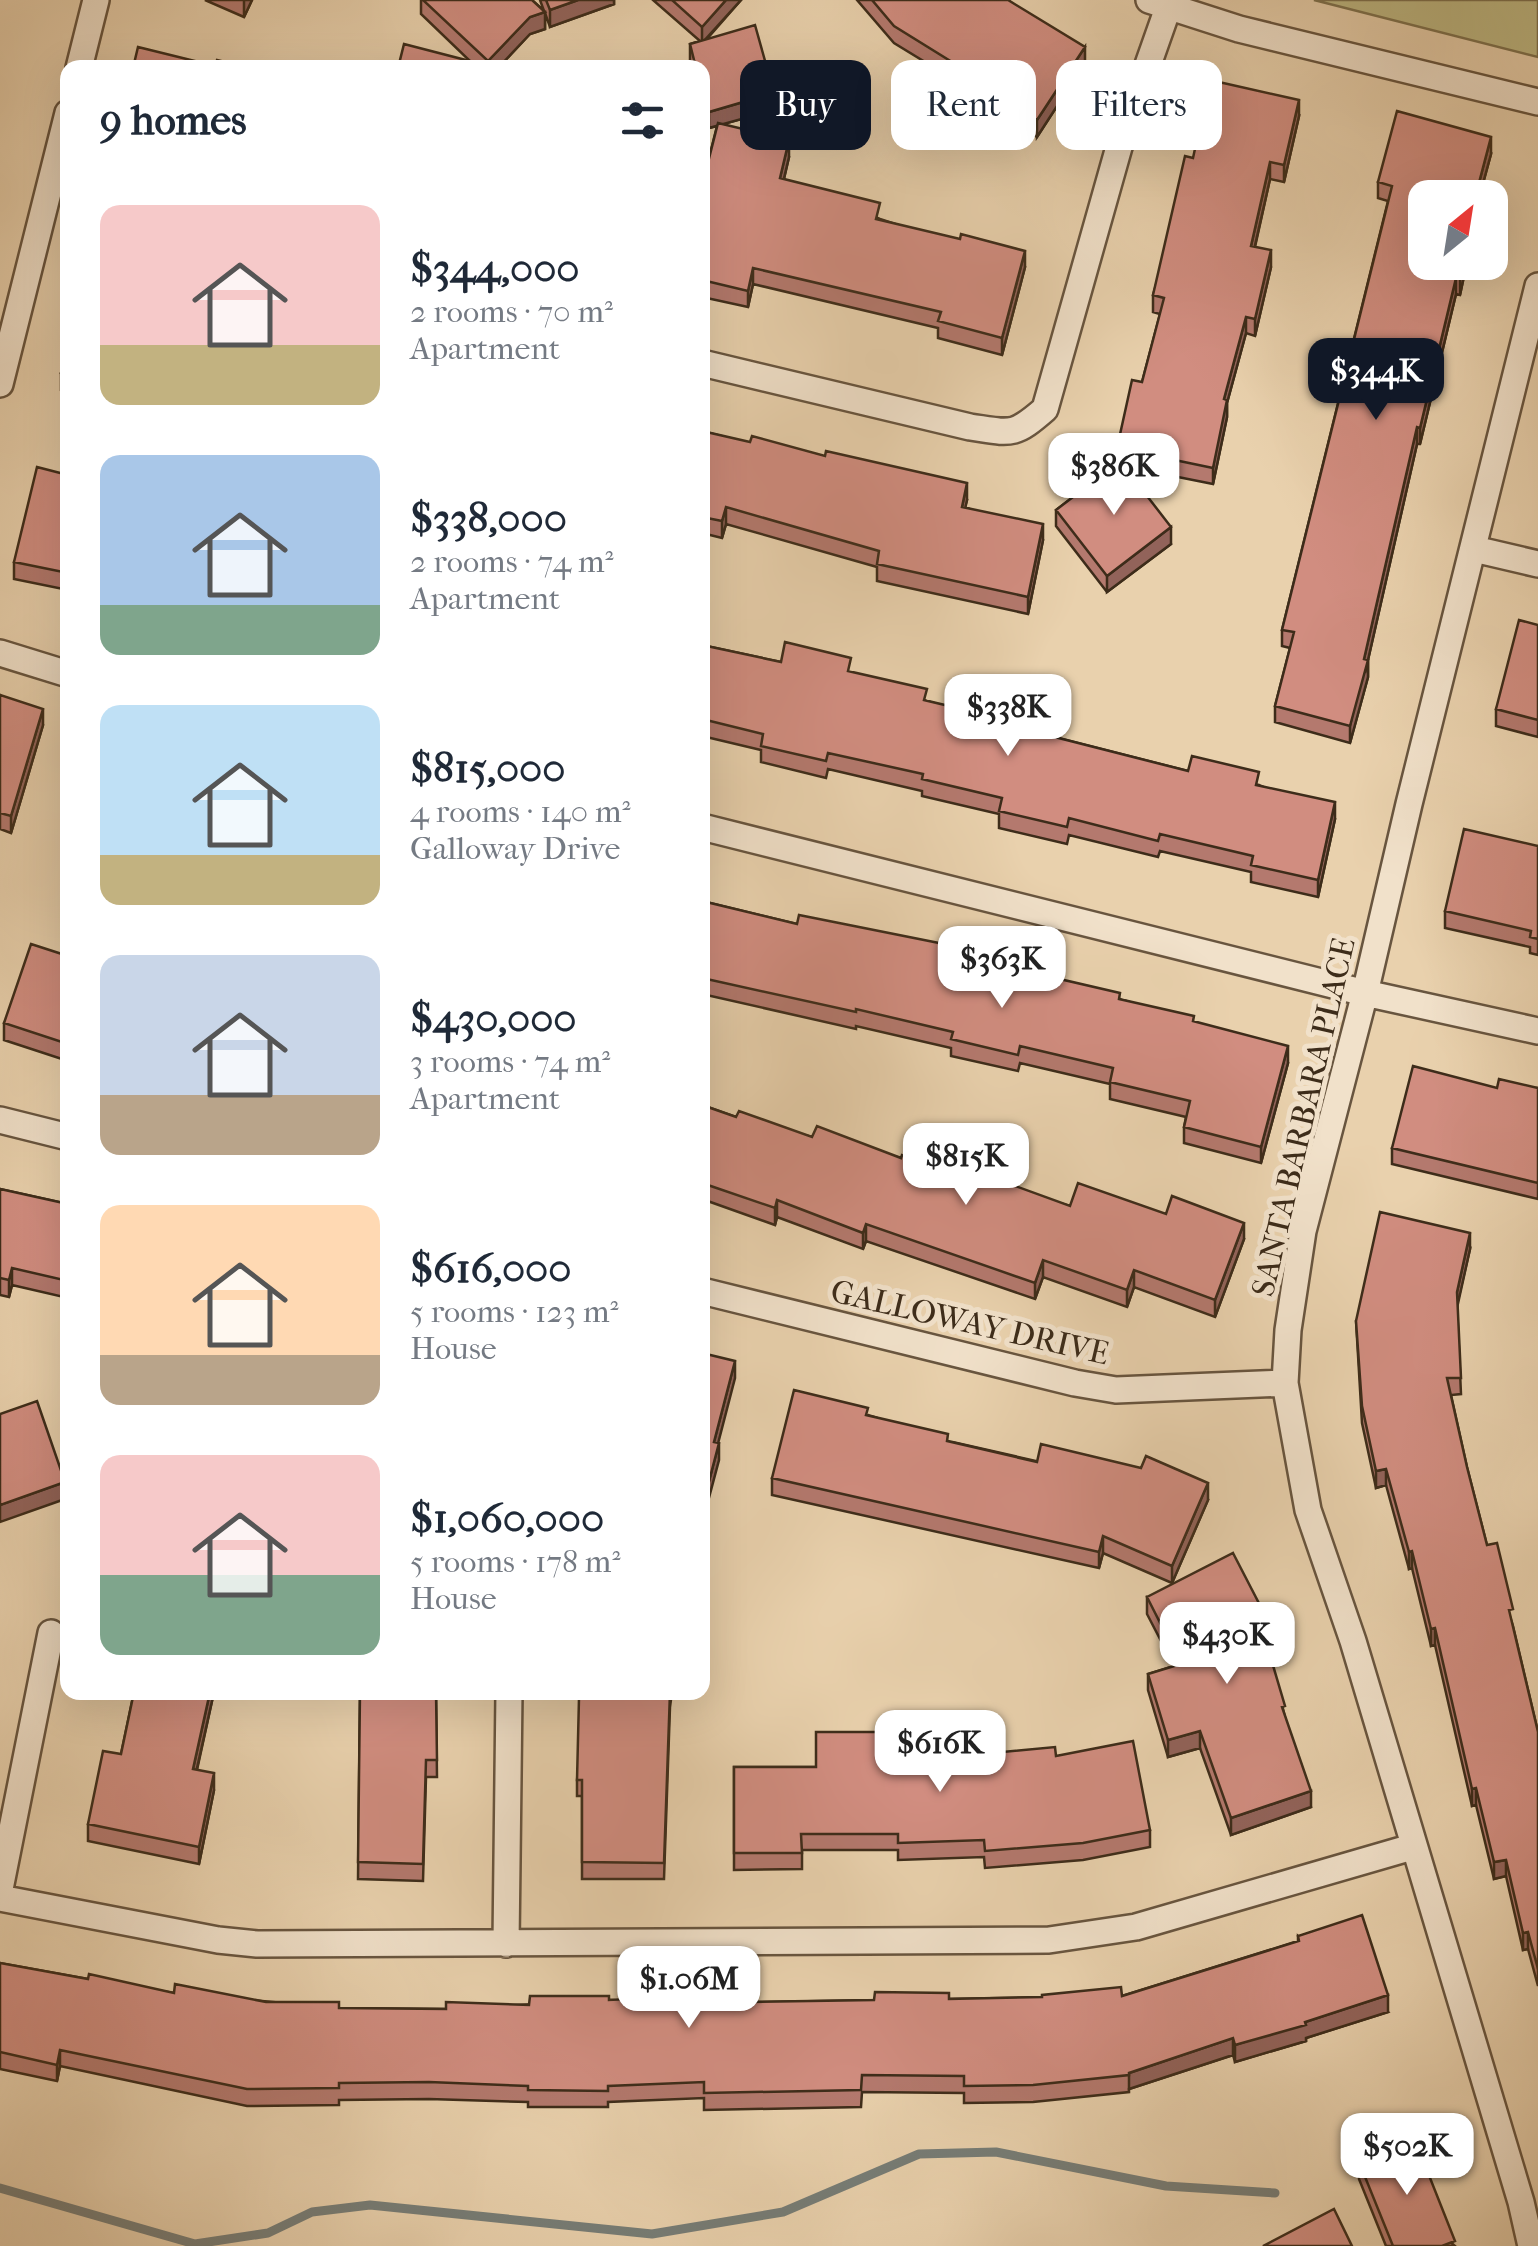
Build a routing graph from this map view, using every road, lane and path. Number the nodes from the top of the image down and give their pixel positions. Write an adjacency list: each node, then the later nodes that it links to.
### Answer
1 (96, 0): 3 (street)
2 (1158, 4): 4 (street); 8 (street)
3 (81, 60)
4 (1538, 102)
5 (60, 174): 6 (street)
6 (56, 205): 9 (street)
7 (1538, 286): 10 (street, SANTA BARBARA PLACE)
8 (710, 365)
9 (0, 384)
10 (1474, 548): 11 (street); 15 (street, SANTA BARBARA PLACE)
11 (1538, 564)
12 (0, 653): 13 (street)
13 (60, 672)
14 (710, 829): 15 (street)
15 (1365, 992): 16 (street); 20 (street, SANTA BARBARA PLACE)
16 (1538, 1031)
17 (0, 1120): 18 (street)
18 (60, 1134)
19 (710, 1294): 20 (street, GALLOWAY DRIVE)
20 (1285, 1383): 23 (street, SANTA BARBARA PLACE)
21 (50, 1633): 24 (street)
22 (508, 1700): 26 (street)
23 (1412, 1847): 26 (street); 27 (street, SANTA BARBARA PLACE)
24 (0, 1889)
25 (0, 1898): 26 (street)
26 (506, 1944)
27 (1531, 2246)

